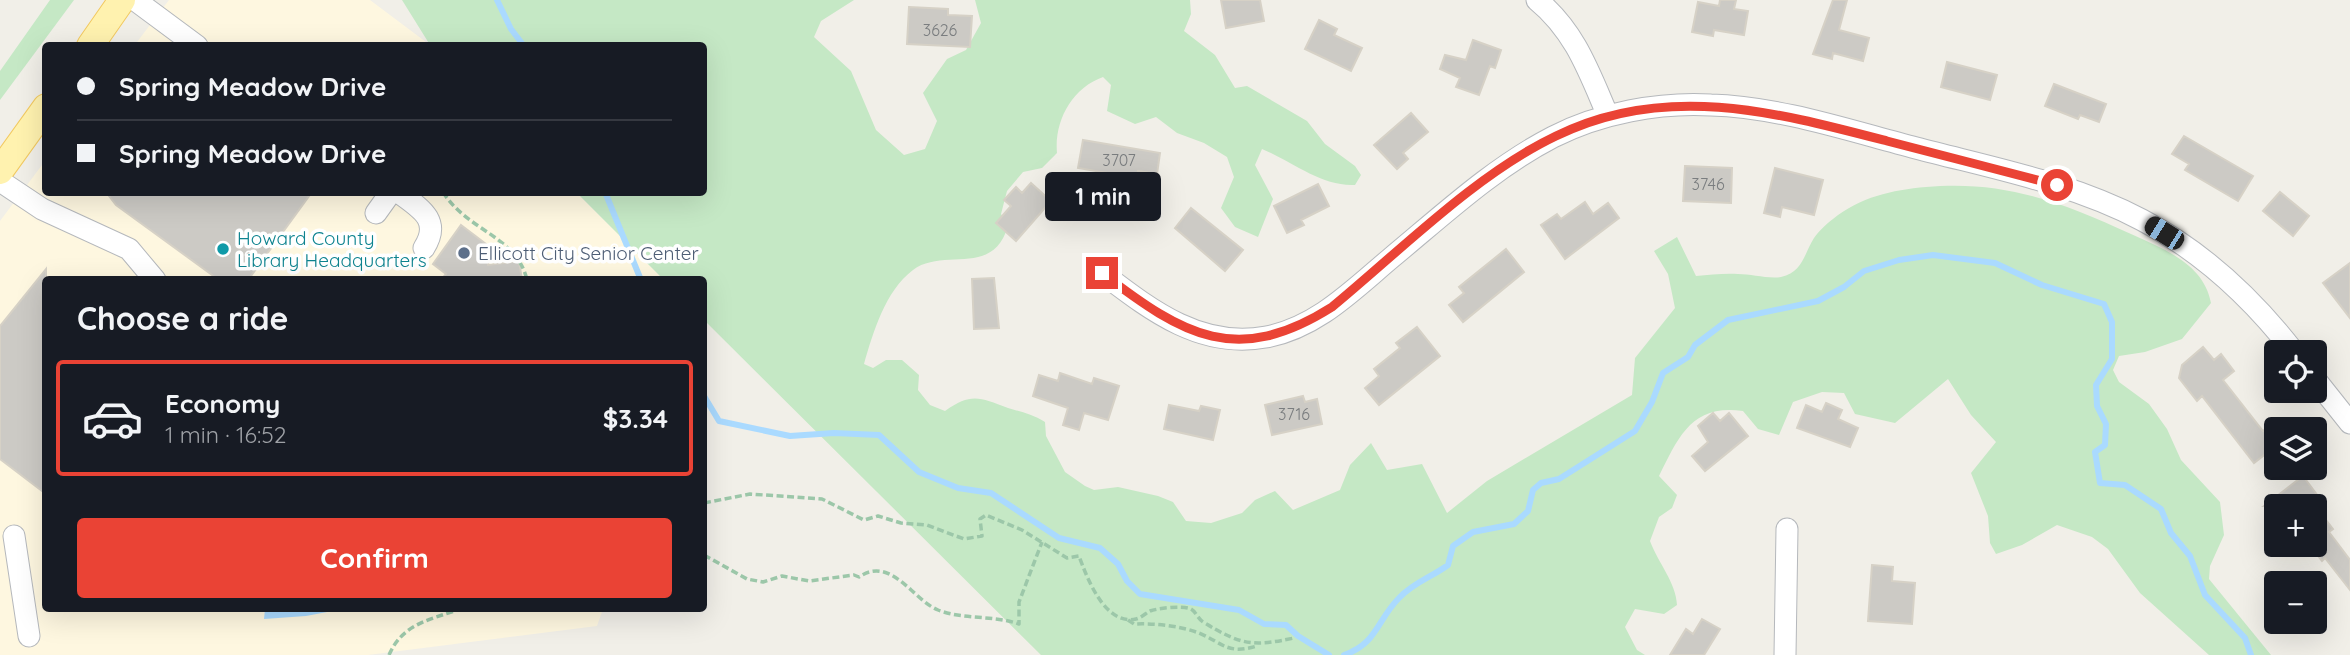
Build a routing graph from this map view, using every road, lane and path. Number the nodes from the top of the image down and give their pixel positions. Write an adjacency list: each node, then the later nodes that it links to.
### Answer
1 (122, 0): 4 (main road)
2 (135, 0): 5 (street)
3 (1537, 0): 7 (street)
4 (92, 42)
5 (192, 42)
6 (42, 113): 8 (main road)
7 (1608, 116): 15 (street); 18 (street)
8 (0, 171)
9 (0, 181): 16 (street)
10 (388, 196): 13 (street)
11 (403, 196): 14 (street)
12 (445, 196): 17 (path)
13 (376, 212)
14 (424, 248)
15 (1102, 273)
16 (152, 276)
17 (526, 276)
18 (2285, 340)
19 (2327, 394): 20 (street)
20 (2350, 424)
21 (707, 502): 24 (path)
22 (1787, 529): 32 (street)
23 (5, 537): 28 (street)
24 (1042, 542): 25 (path); 27 (path)
25 (707, 557)
26 (452, 612): 31 (path)
27 (1125, 618): 30 (path); 30 (path)
28 (29, 636)
29 (1294, 638): 30 (path)
30 (1259, 645)
31 (389, 655)
32 (1785, 655)

